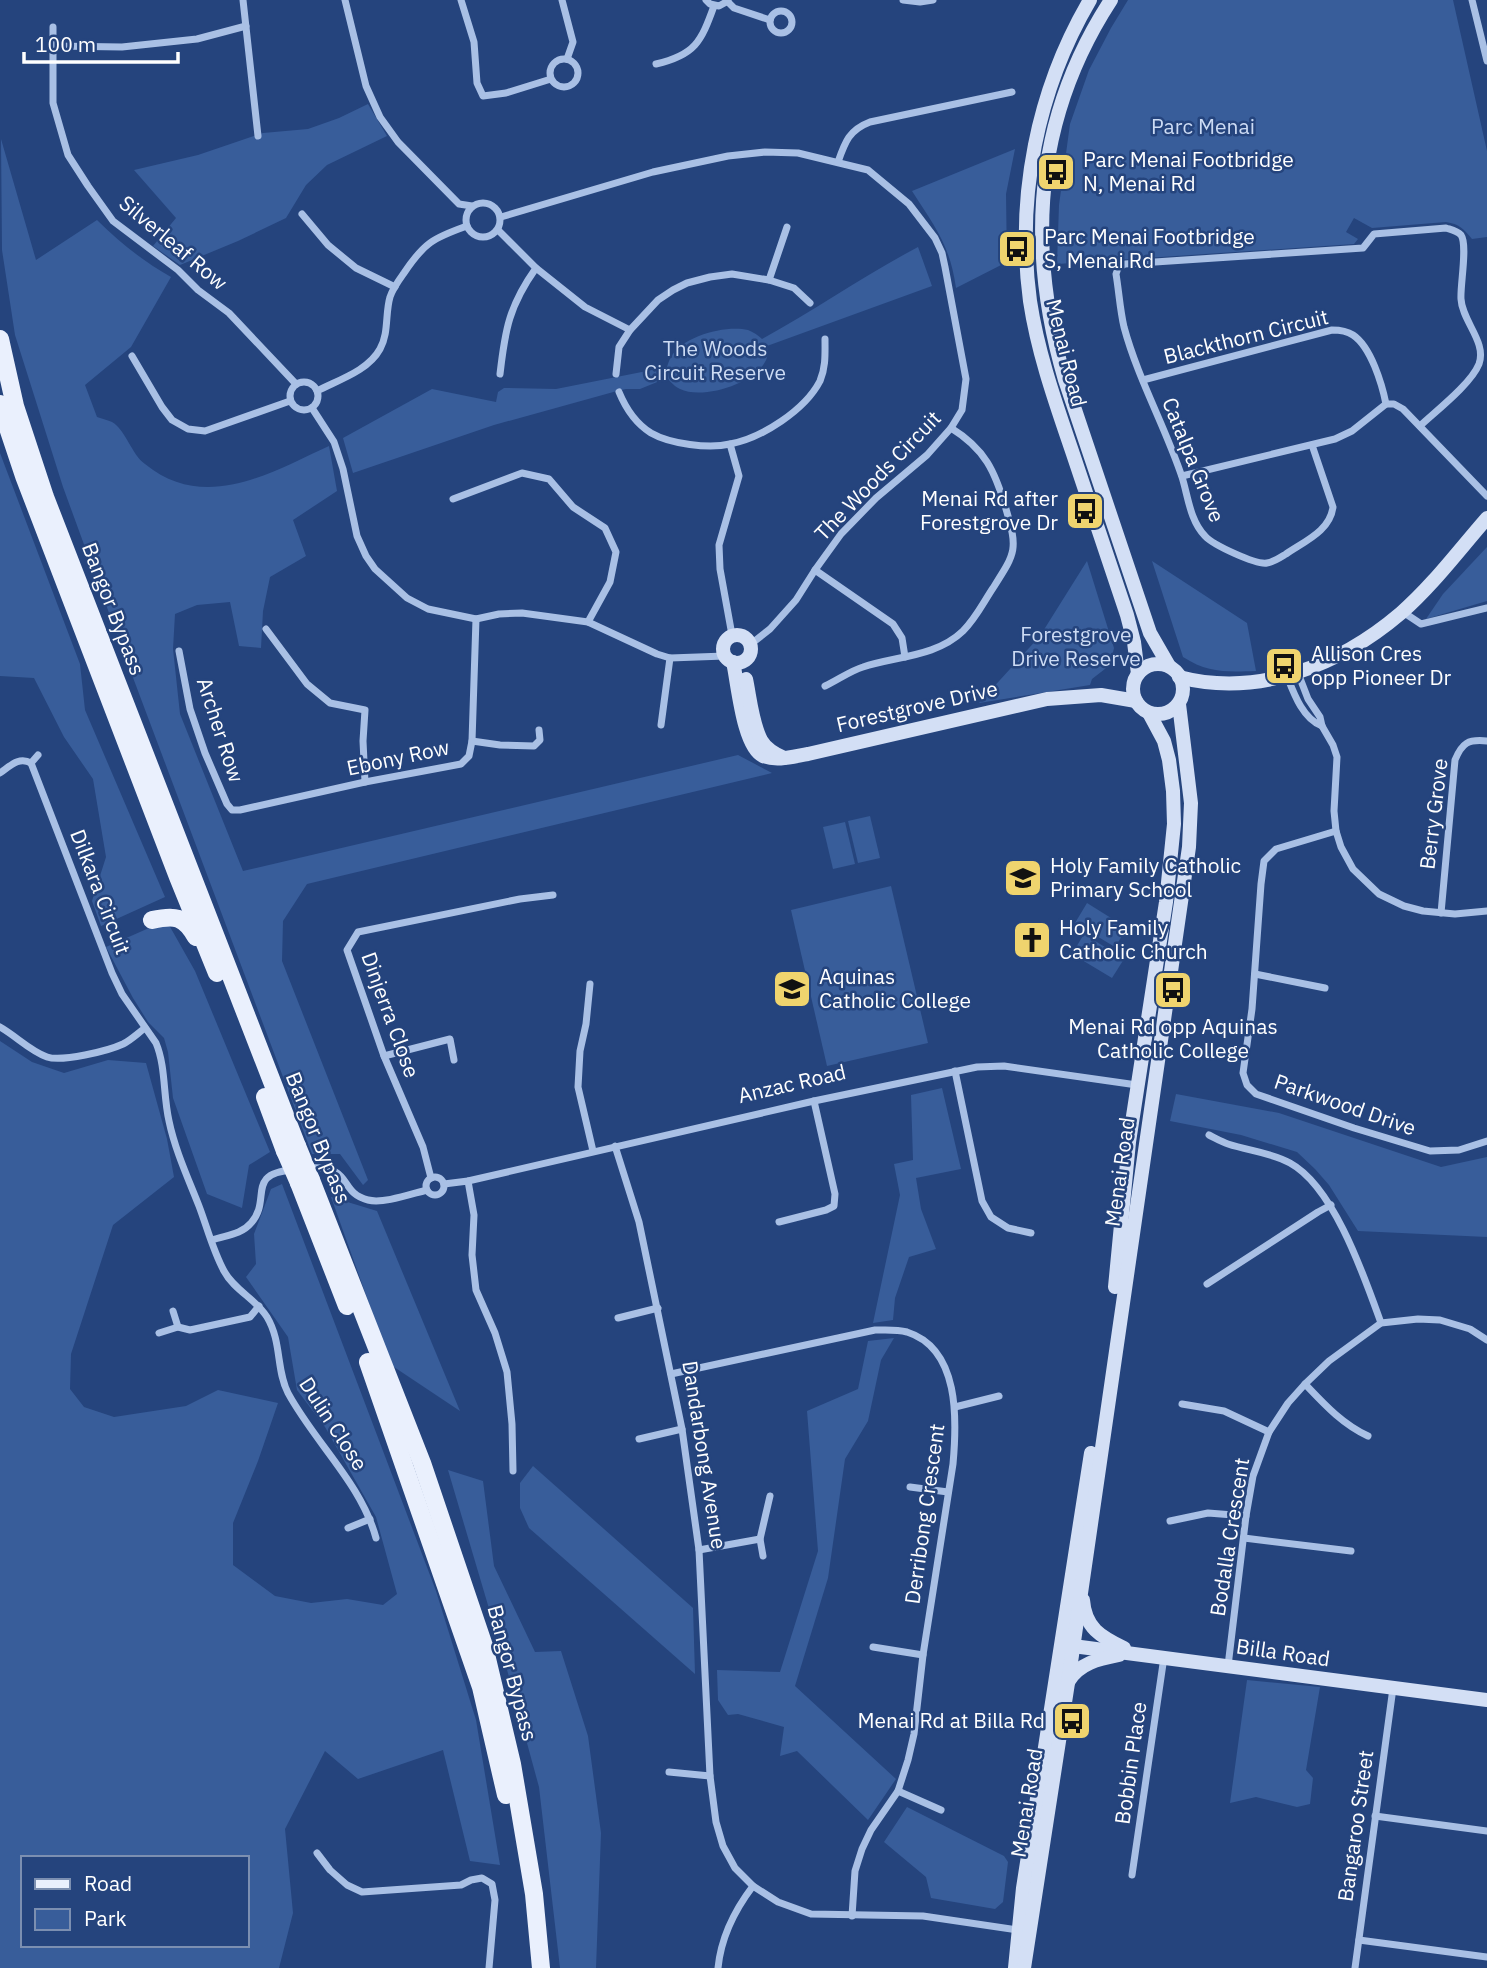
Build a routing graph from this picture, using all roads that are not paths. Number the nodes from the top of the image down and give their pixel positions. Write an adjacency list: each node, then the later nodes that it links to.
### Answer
1 (345, 0): 24 (street)
2 (461, 0): 20 (street)
3 (562, 0): 17 (street)
4 (706, 0): 12 (street)
5 (903, 0): 6 (street)
6 (933, 0)
7 (1090, 0): 70 (main road, Menai Road)
8 (1111, 0): 68 (main road, Menai Road)
9 (1472, 0): 18 (street)
10 (243, 1): 14 (street)
11 (728, 1): 12 (street); 13 (street)
12 (714, 6): 19 (street)
13 (770, 20)
14 (246, 26): 16 (street); 22 (street)
15 (53, 27): 16 (street, Silverleaf Row)
16 (54, 46): 41 (street, Silverleaf Row)
17 (567, 59): 20 (street); 20 (street)
18 (1487, 61)
19 (656, 64)
20 (551, 79)
21 (1012, 92): 23 (street)
22 (258, 136)
23 (838, 162): 26 (street, The Woods Circuit); 49 (street, The Woods Circuit)
24 (472, 206): 26 (street); 27 (street)
25 (302, 214): 32 (street)
26 (500, 218): 29 (street)
27 (467, 226): 29 (street); 32 (street)
28 (787, 227): 31 (street)
29 (498, 230): 30 (street)
30 (536, 268): 34 (street); 38 (street)
31 (769, 280): 33 (street); 34 (street)
32 (395, 287): 42 (street)
33 (810, 303)
34 (630, 330): 39 (street)
35 (0, 339): 107 (main road, Bangor Bypass)
36 (825, 339): 50 (street)
37 (132, 356): 44 (street)
38 (499, 374)
39 (616, 374)
40 (1143, 380): 46 (street, Blackthorn Circuit); 48 (street, Catalpa Grove); 52 (street, Catalpa Grove)
41 (296, 384): 42 (street); 44 (street)
42 (317, 391): 47 (street)
43 (618, 392): 50 (street)
44 (290, 401): 47 (street)
45 (0, 404): 88 (main road, Bangor Bypass)
46 (1386, 404): 48 (street); 51 (street)
47 (312, 408): 59 (street)
48 (1420, 426): 53 (street)
49 (951, 428): 56 (street, The Woods Circuit); 65 (street)
50 (730, 444): 62 (street)
51 (1312, 445): 52 (street); 52 (street, Catalpa Grove)
52 (1182, 476)
53 (1487, 496)
54 (453, 499): 60 (street)
55 (1487, 518): 58 (main road)
56 (815, 570): 63 (street, The Woods Circuit); 65 (street)
57 (1487, 608): 58 (street)
58 (1402, 612): 69 (main road)
59 (476, 620): 60 (street); 80 (street, Ebony Row)
60 (588, 622): 66 (street)
61 (266, 629): 85 (street)
62 (732, 635): 63 (main road); 67 (main road)
63 (751, 644): 67 (main road)
64 (179, 651): 86 (street, Archer Row)
65 (905, 657): 72 (street)
66 (670, 658): 67 (street); 77 (street)
67 (733, 660): 73 (main road, Forestgrove Drive)
68 (1174, 671): 70 (main road); 71 (main road); 74 (main road)
69 (1292, 675): 71 (main road); 78 (street); 78 (street)
70 (1136, 678): 73 (main road); 75 (main road)
71 (1219, 684): 74 (main road)
72 (825, 686)
73 (1101, 695): 75 (main road)
74 (1180, 700): 76 (main road); 102 (main road, Menai Road)
75 (1136, 701): 76 (main road)
76 (1149, 713): 101 (main road, Menai Road)
77 (661, 725)
78 (1322, 726): 87 (street)
79 (539, 730): 80 (street)
80 (472, 741): 85 (street, Ebony Row)
81 (1487, 741): 91 (street, Berry Grove)
82 (38, 755): 83 (street)
83 (31, 763): 84 (street); 97 (street, Dilkara Circuit)
84 (0, 773)
85 (365, 782): 86 (street, Ebony Row)
86 (240, 810)
87 (1336, 831): 91 (street); 93 (street, Parkwood Drive)
88 (178, 877): 92 (main road, Bangor Bypass); 92 (main road)
89 (553, 895): 98 (street, Dinjerra Close)
90 (1487, 911): 91 (street)
91 (1441, 913)
92 (216, 971): 107 (main road, Bangor Bypass)
93 (1255, 974): 95 (street); 105 (street, Parkwood Drive)
94 (590, 985): 108 (street)
95 (1325, 988)
96 (0, 1027): 97 (street)
97 (145, 1028): 117 (street, Dilkara Circuit)
98 (384, 1056): 99 (street); 109 (street, Dinjerra Close)
99 (454, 1060)
100 (955, 1071): 101 (street, Anzac Road); 103 (street, Anzac Road); 116 (street)
101 (1137, 1085): 102 (main road, Anzac Road); 151 (main road, Menai Road)
102 (1153, 1088): 150 (main road, Menai Road)
103 (814, 1101): 106 (street, Anzac Road); 115 (street)
104 (1209, 1135): 114 (street)
105 (1487, 1142)
106 (615, 1146): 108 (street, Anzac Road); 120 (street, Dandarbong Avenue)
107 (291, 1149): 111 (main road, Bangor Bypass, bridge)
108 (593, 1151): 110 (street, Anzac Road)
109 (431, 1178): 112 (street); 113 (street)
110 (468, 1181): 112 (street, Anzac Road); 136 (street)
111 (305, 1182): 176 (main road, Bangor Bypass); 177 (main road, Bangor Bypass)
112 (444, 1184): 113 (street)
113 (427, 1190): 117 (street)
114 (1331, 1205): 118 (street); 123 (street)
115 (779, 1222)
116 (1031, 1233)
117 (212, 1240): 119 (street, Dulin Close)
118 (1207, 1284)
119 (259, 1306): 124 (street); 141 (street, Dulin Close)
120 (658, 1308): 122 (street); 127 (street, Dandarbong Avenue)
121 (173, 1311): 124 (street)
122 (618, 1318)
123 (1381, 1323): 126 (street, Bodalla Crescent); 128 (street, Bodalla Crescent)
124 (178, 1327): 125 (street)
125 (159, 1333)
126 (1487, 1340)
127 (671, 1374): 131 (street, Derribong Crescent); 132 (street, Dandarbong Avenue)
128 (1305, 1384): 133 (street, Bodalla Crescent); 134 (street)
129 (999, 1396): 131 (street)
130 (1182, 1404): 133 (street)
131 (955, 1407): 138 (street, Derribong Crescent)
132 (682, 1429): 135 (street); 147 (street, Dandarbong Avenue)
133 (1269, 1432): 140 (street, Bodalla Crescent)
134 (1368, 1436)
135 (639, 1439)
136 (513, 1471)
137 (910, 1487): 138 (street)
138 (948, 1492): 154 (street, Derribong Crescent)
139 (770, 1496): 146 (street)
140 (1246, 1516): 142 (street); 145 (street, Bodalla Crescent)
141 (370, 1518): 143 (street); 144 (street, Dulin Close)
142 (1170, 1521)
143 (348, 1528)
144 (376, 1538)
145 (1244, 1538): 148 (street); 157 (street, Bodalla Crescent)
146 (760, 1539): 147 (street); 149 (street)
147 (699, 1550): 163 (street, Dandarbong Avenue)
148 (1351, 1551)
149 (763, 1556)
150 (1085, 1564): 152 (main road, Menai Road); 155 (main road)
151 (1068, 1604): 152 (main road, Menai Road); 160 (main road, Menai Road)
152 (1073, 1646): 155 (main road, Billa Road); 158 (main road, Menai Road); 160 (main road, Menai Road)
153 (873, 1647): 154 (street)
154 (923, 1655): 164 (street, Derribong Crescent)
155 (1148, 1655): 156 (main road, Billa Road); 158 (main road)
156 (1164, 1657): 157 (main road, Billa Road); 169 (street, Bobbin Place)
157 (1228, 1666): 159 (main road, Billa Road)
158 (1068, 1683): 172 (main road, Menai Road)
159 (1393, 1688): 161 (main road, Billa Road); 166 (street, Bangaroo Street)
160 (1053, 1693): 172 (main road, Menai Road)
161 (1487, 1700)
162 (669, 1772): 163 (street)
163 (710, 1776): 170 (street, Dandarbong Avenue)
164 (898, 1791): 165 (street); 171 (street, Derribong Crescent)
165 (941, 1810)
166 (1375, 1816): 167 (street); 173 (street, Bangaroo Street)
167 (1487, 1831)
168 (317, 1853): 175 (street)
169 (1132, 1875)
170 (753, 1886): 171 (street, Dandarbong Avenue); 178 (street)
171 (852, 1916): 172 (street, Dandarbong Avenue)
172 (1024, 1931): 179 (main road, Menai Road); 180 (main road, Menai Road)
173 (1359, 1940): 174 (street); 181 (street, Bangaroo Street)
174 (1487, 1957)
175 (489, 1968)
176 (530, 1968)
177 (541, 1968)
178 (718, 1968)
179 (1015, 1968)
180 (1024, 1968)
181 (1355, 1968)

